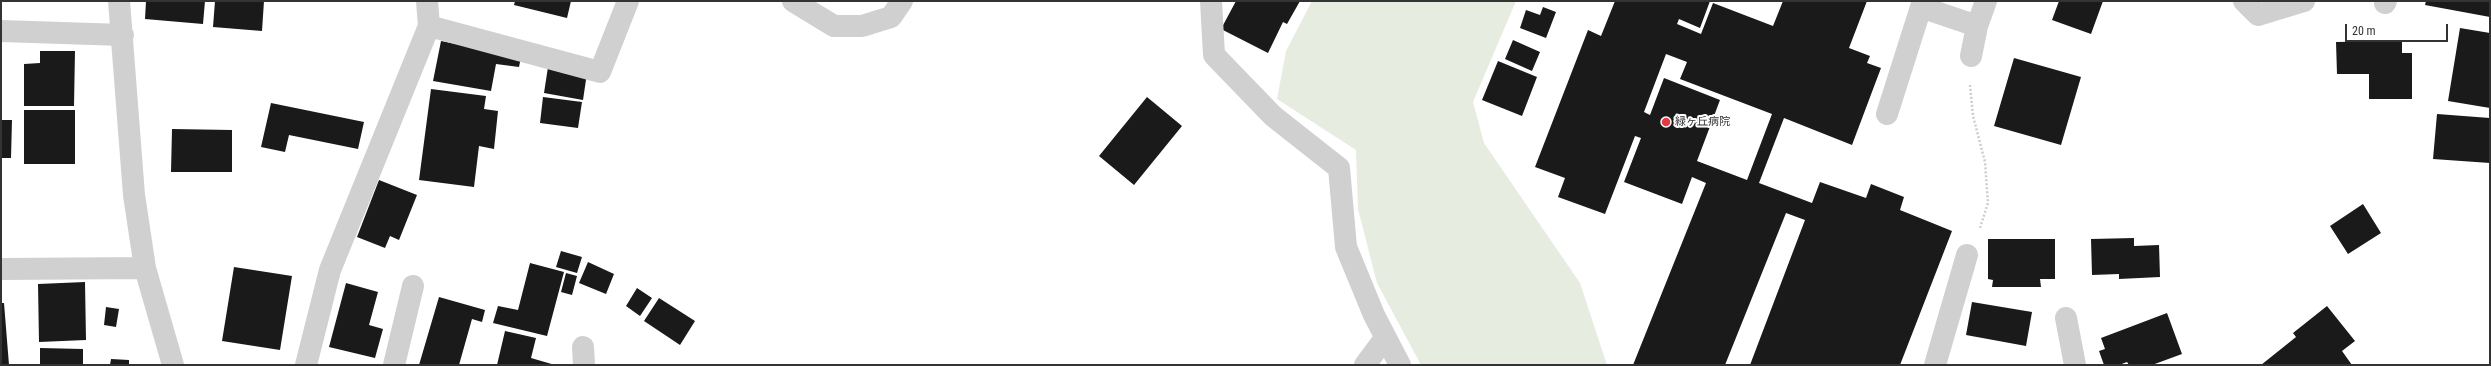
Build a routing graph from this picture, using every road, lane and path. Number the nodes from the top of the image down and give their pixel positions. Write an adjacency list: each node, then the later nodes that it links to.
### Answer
1 (119, 1): 13 (street)
2 (428, 1): 10 (street)
3 (628, 1): 10 (street)
4 (793, 1): 5 (street)
5 (902, 1)
6 (1211, 1): 21 (street)
7 (1986, 1): 11 (street)
8 (2244, 1): 9 (street)
9 (2304, 1)
10 (429, 26): 23 (street)
11 (1977, 26): 14 (street); 15 (street)
12 (1, 31): 13 (street)
13 (123, 35): 17 (street)
14 (1971, 56): 16 (path)
15 (1887, 114)
16 (1967, 255): 27 (street)
17 (145, 268): 18 (street); 22 (street)
18 (1, 269)
19 (413, 286): 24 (street)
20 (2066, 318): 28 (street)
21 (1385, 338): 25 (street); 26 (street)
22 (173, 365)
23 (306, 365)
24 (394, 365)
25 (1365, 365)
26 (1400, 365)
27 (1935, 365)
28 (2075, 365)

